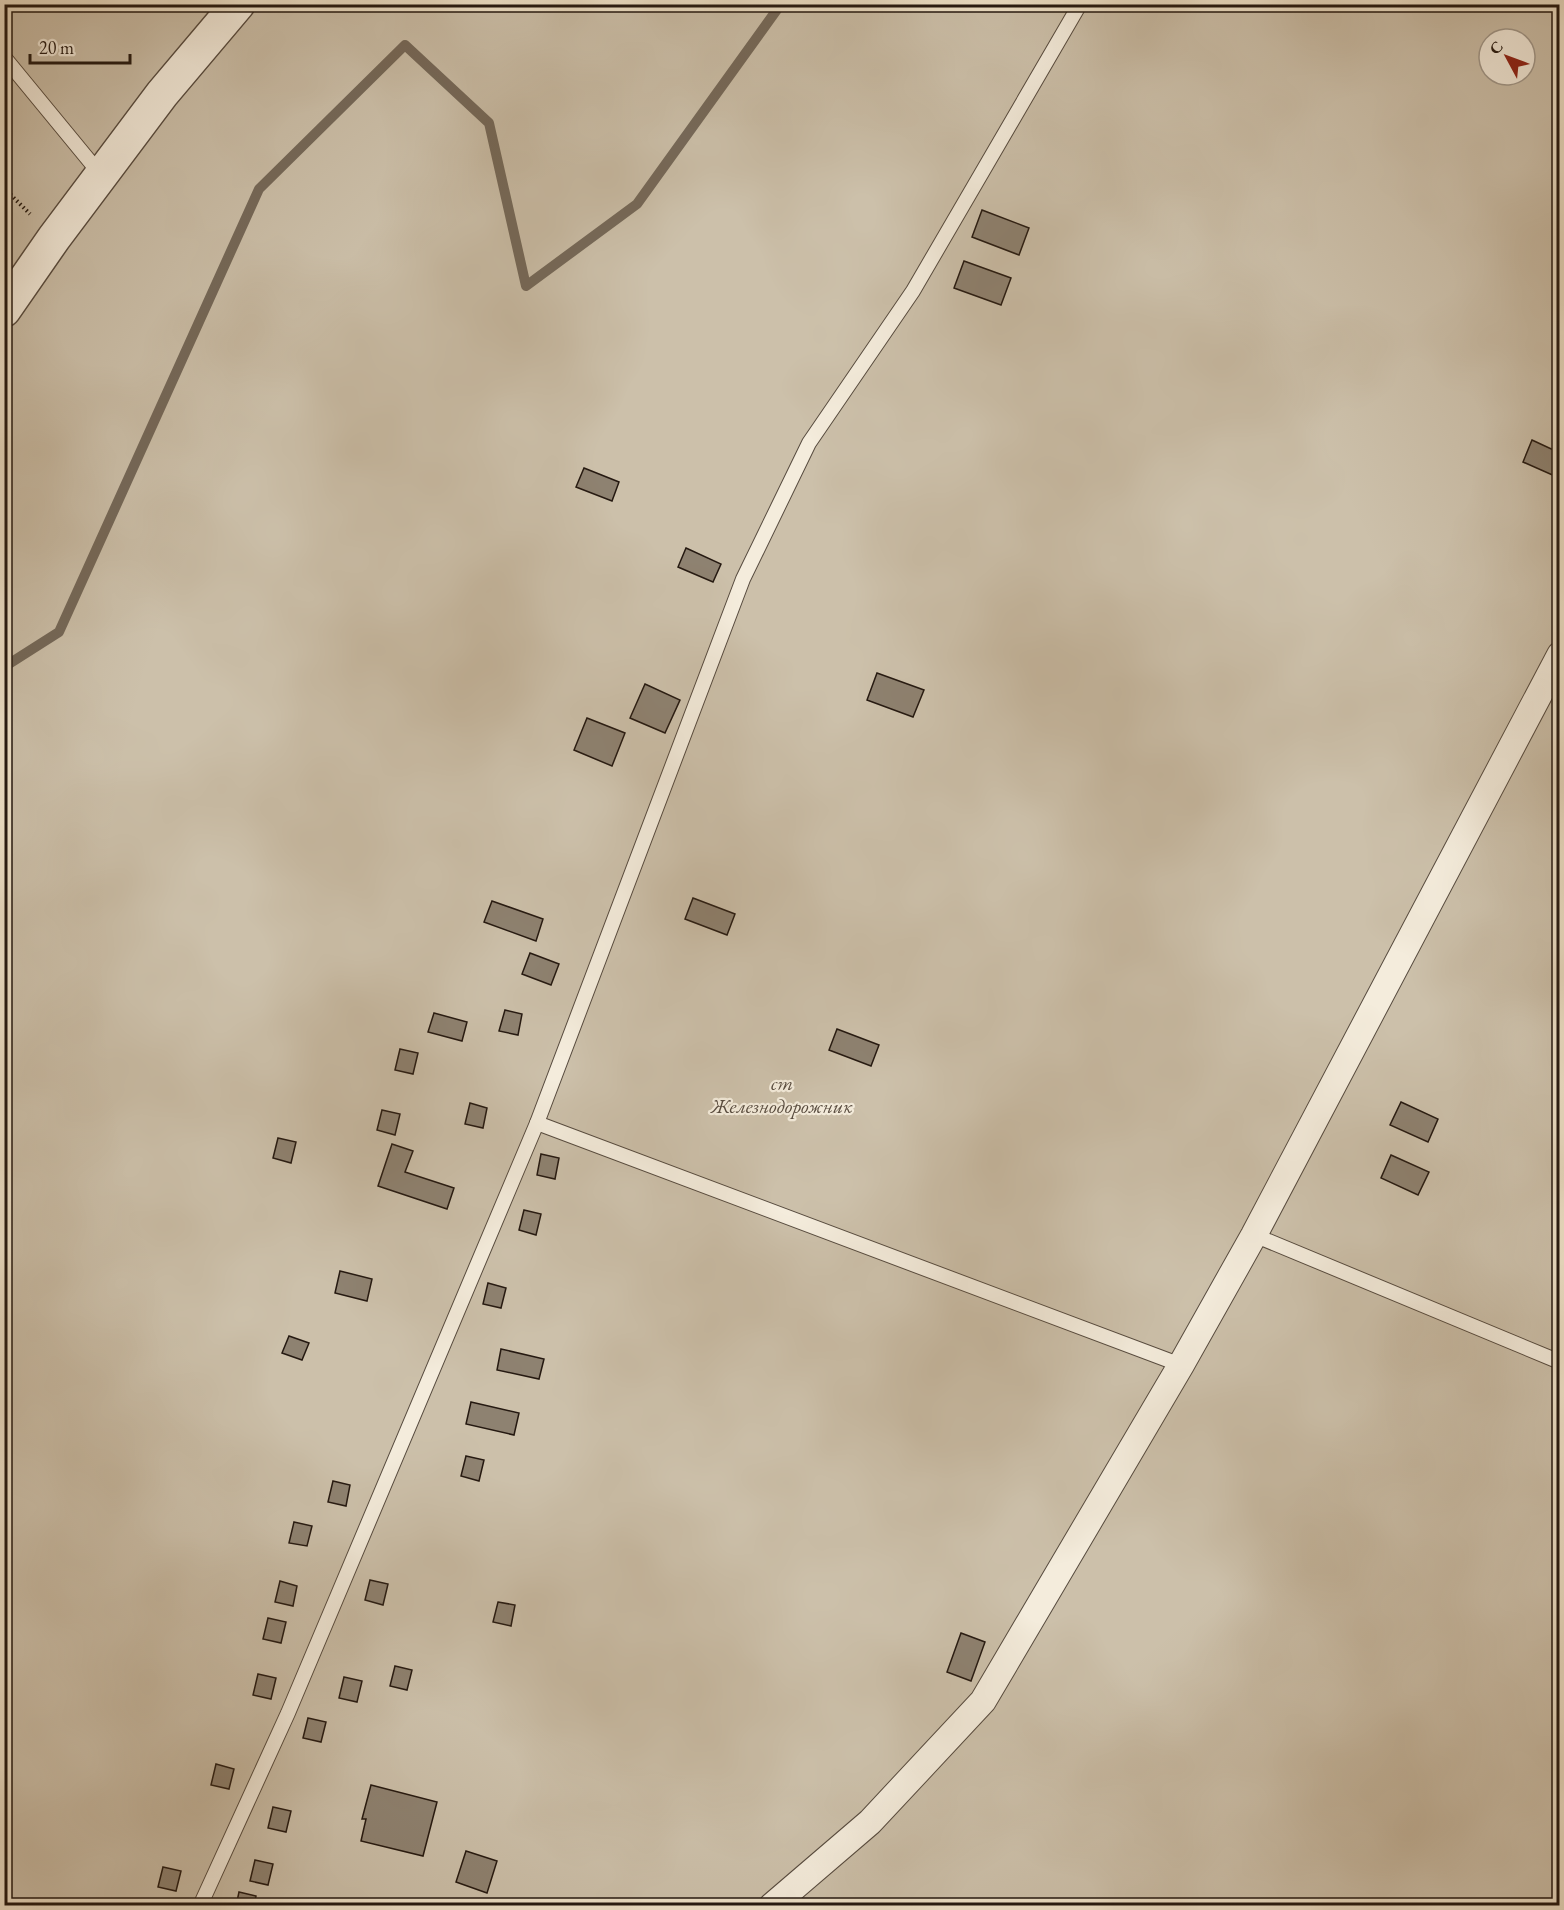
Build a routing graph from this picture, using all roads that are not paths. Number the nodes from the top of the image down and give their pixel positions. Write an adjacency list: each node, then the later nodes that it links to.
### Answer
1 (238, 4): 4 (street)
2 (1080, 4): 7 (lane)
3 (4, 57): 4 (lane)
4 (101, 175): 5 (street)
5 (4, 310)
6 (1560, 655): 8 (street)
7 (537, 1123): 10 (lane); 11 (lane)
8 (1254, 1235): 9 (lane); 10 (street)
9 (1560, 1362)
10 (1181, 1365): 12 (street)
11 (200, 1905)
12 (772, 1905)

